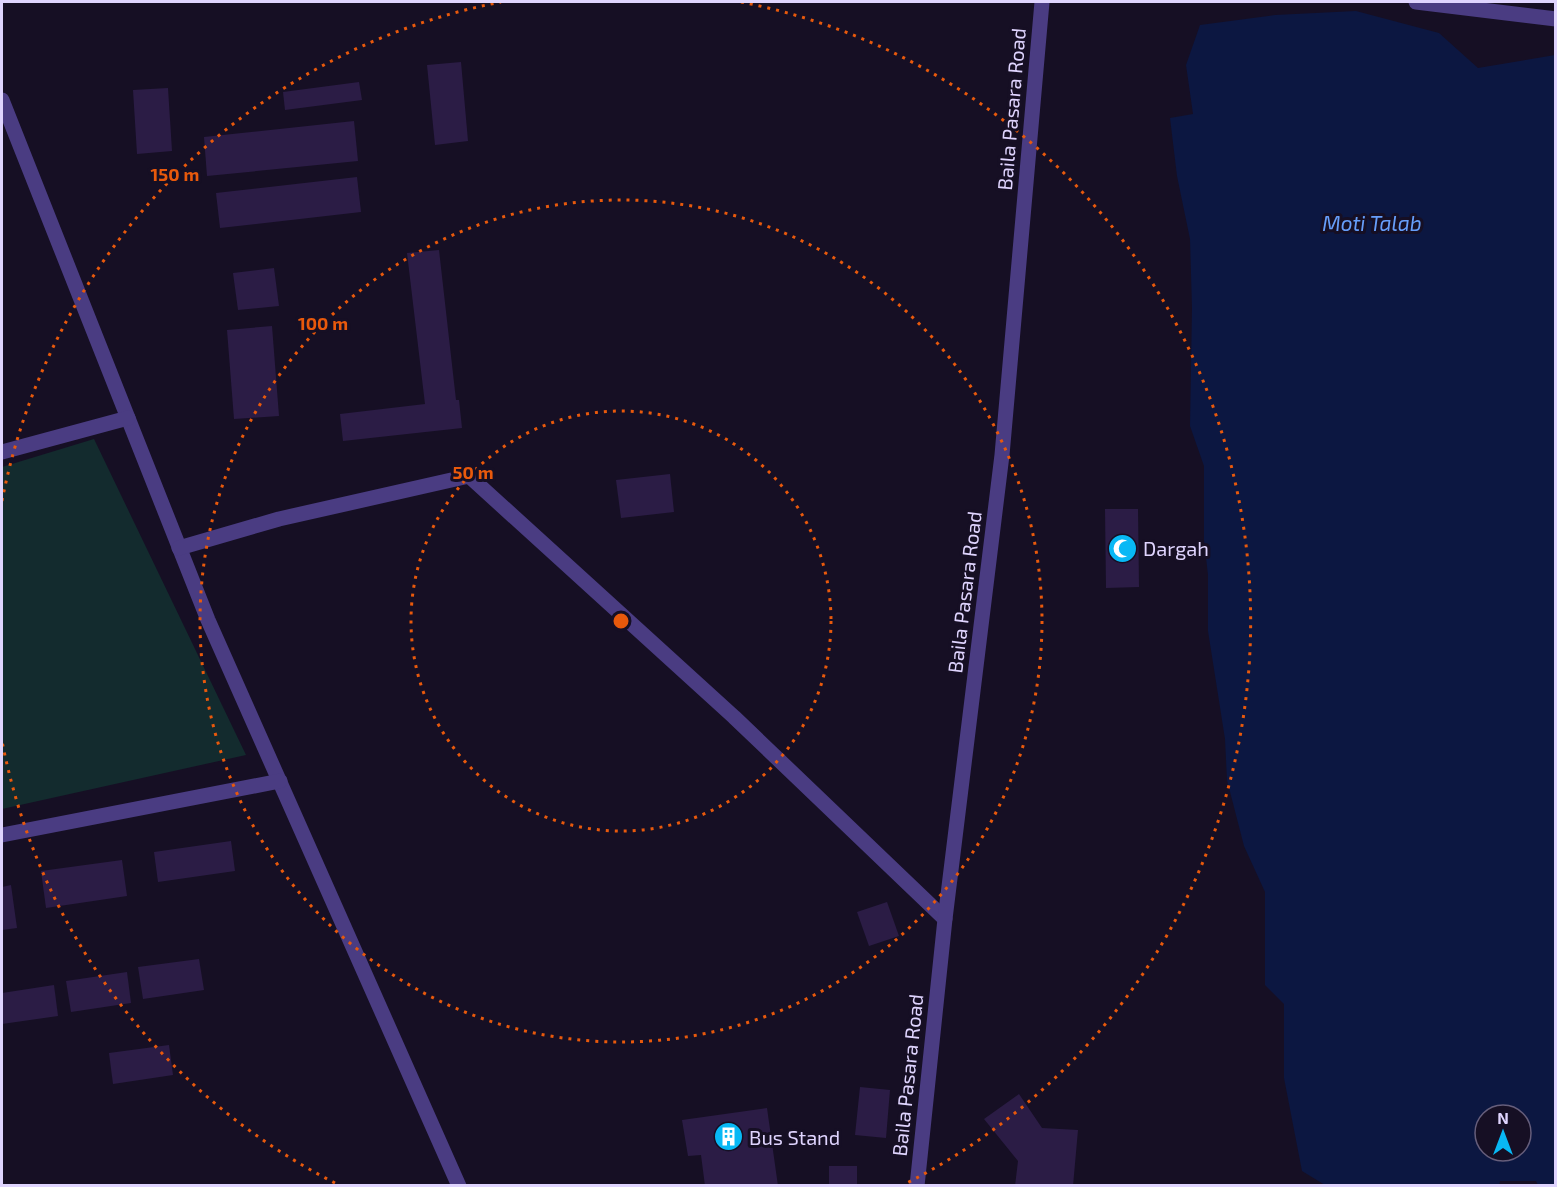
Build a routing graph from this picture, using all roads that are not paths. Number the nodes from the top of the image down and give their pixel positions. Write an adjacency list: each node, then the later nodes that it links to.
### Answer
1 (1042, 2): 10 (street, Baila Pasara Road)
2 (1416, 2): 3 (street)
3 (1556, 19)
4 (2, 100): 5 (street)
5 (128, 418): 6 (street); 7 (street)
6 (2, 452)
7 (179, 548): 8 (street); 10 (street)
8 (280, 781): 9 (street); 11 (street)
9 (2, 836)
10 (945, 920): 12 (street, Baila Pasara Road)
11 (459, 1185)
12 (917, 1185)

